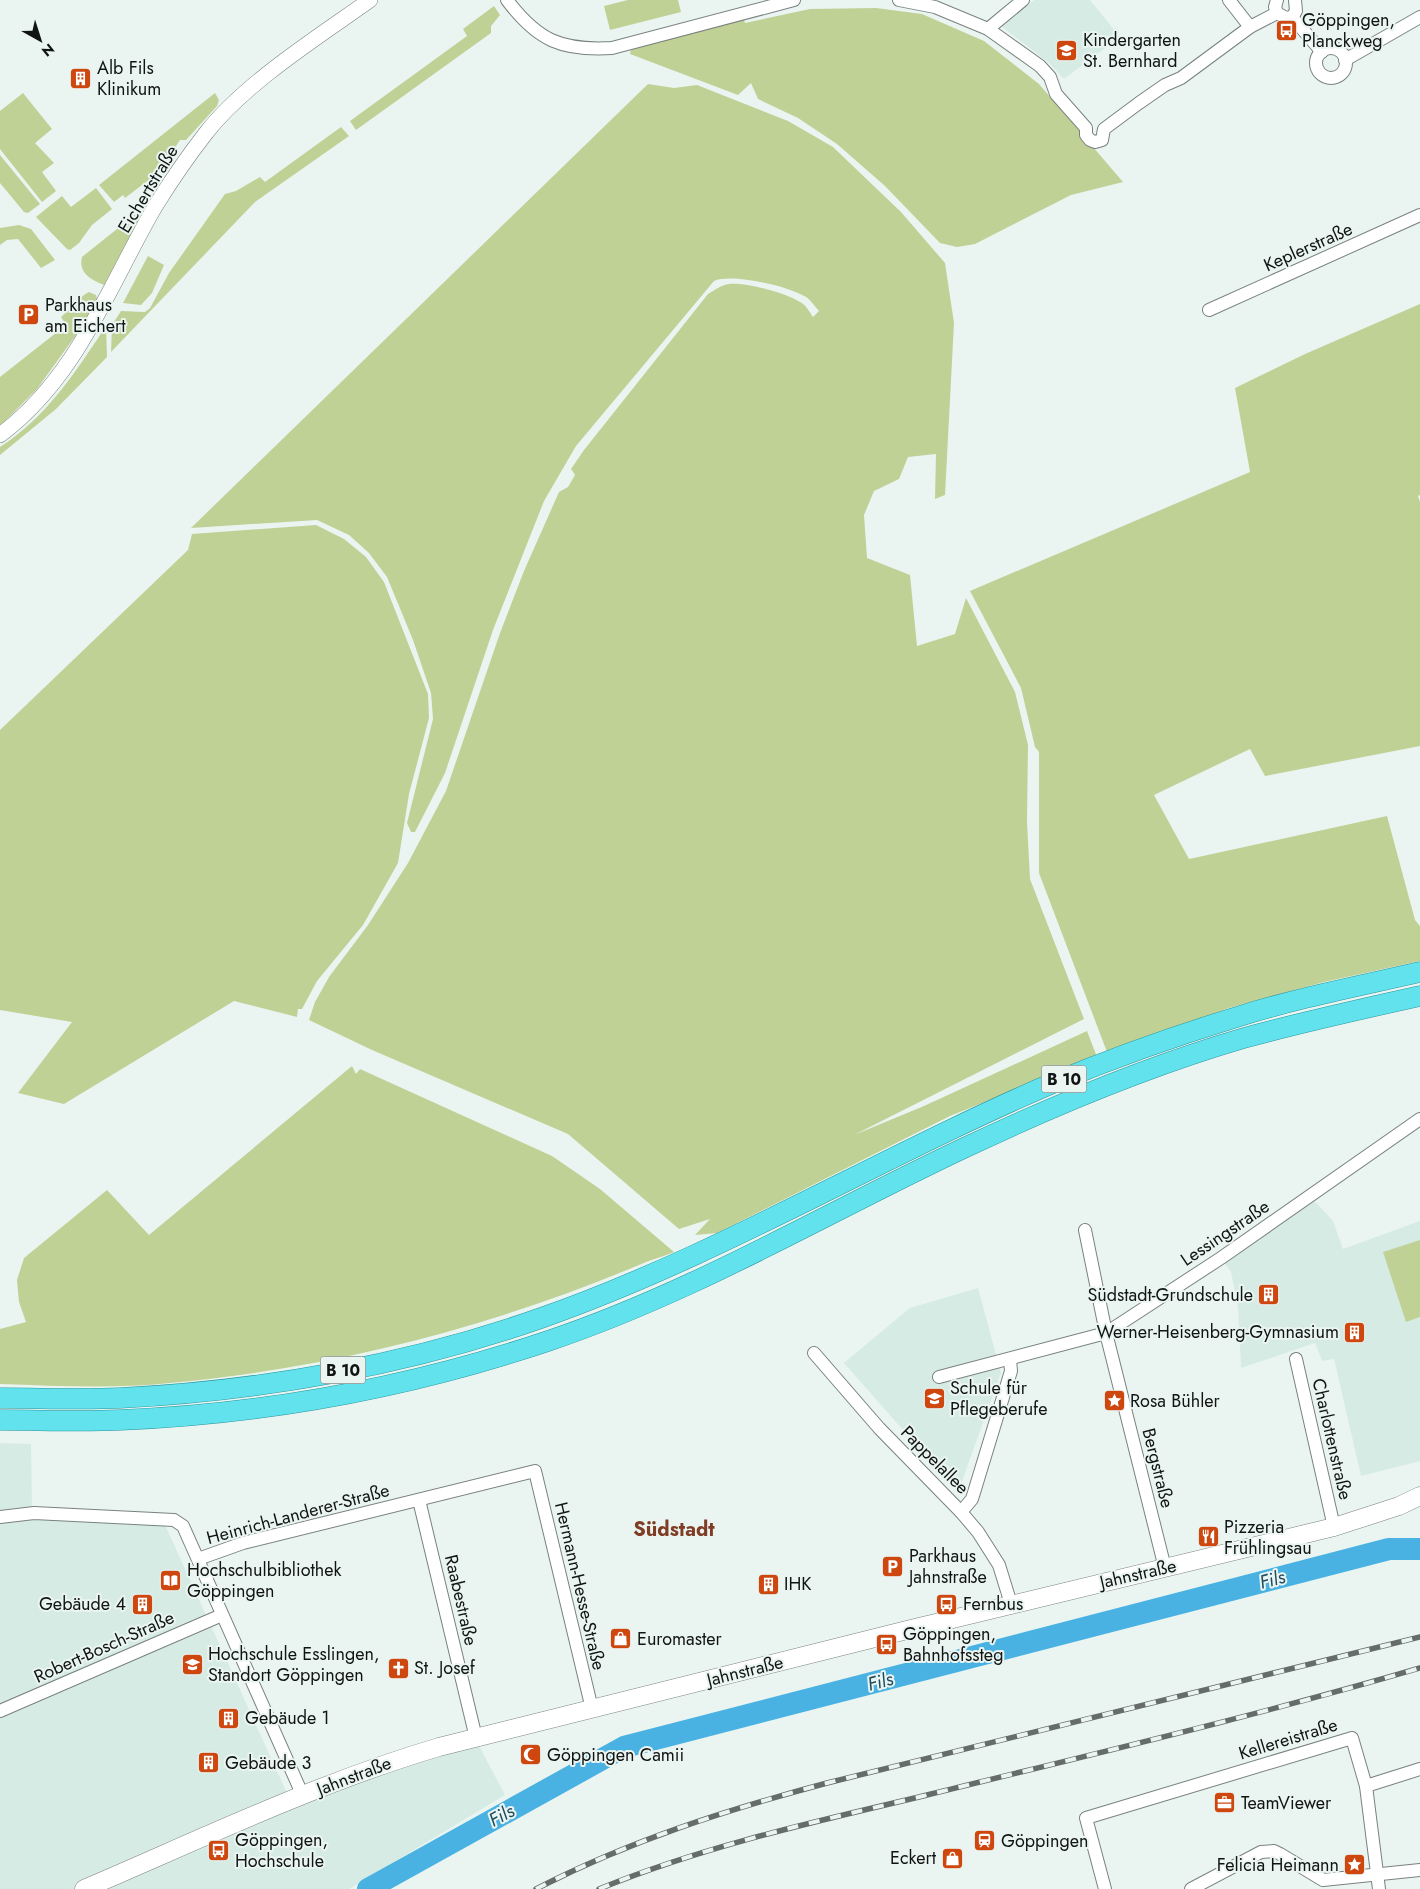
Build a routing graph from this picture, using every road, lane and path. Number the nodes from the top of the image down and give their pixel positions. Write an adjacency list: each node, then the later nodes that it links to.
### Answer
1 (370, 0): 18 (street, Eichertstraße)
2 (507, 0): 3 (street)
3 (794, 0)
4 (899, 0): 13 (street)
5 (1023, 0): 13 (street)
6 (1229, 0): 12 (street)
7 (1277, 0): 9 (street)
8 (1294, 0): 10 (street)
9 (1277, 14): 10 (street); 12 (street)
10 (1292, 16): 14 (street)
11 (1420, 17): 15 (street)
12 (1250, 26): 13 (street)
13 (988, 29)
14 (1322, 52): 15 (street); 15 (street)
15 (1346, 60)
16 (1420, 215): 17 (street, Keplerstraße)
17 (1210, 310)
18 (0, 435)
19 (1420, 972): 28 (highway, B 10)
20 (1420, 996): 29 (highway, B 10)
21 (1420, 1119): 23 (street, Lessingstraße)
22 (1085, 1230): 23 (street, Bergstraße)
23 (1106, 1333): 25 (street, Lessingstraße); 37 (street, Bergstraße)
24 (814, 1353): 33 (street, Pappelallee)
25 (1010, 1359): 27 (street, Lessingstraße); 33 (street)
26 (1296, 1359): 35 (street, Charlottenstraße)
27 (939, 1378)
28 (0, 1398)
29 (0, 1420)
30 (535, 1471): 32 (street, Heinrich-Landerer-Straße); 40 (street, Hermann-Hesse-Straße)
31 (1420, 1496): 35 (main road, Jahnstraße)
32 (419, 1500): 36 (street, Heinrich-Landerer-Straße); 42 (street, Raabestraße)
33 (962, 1512): 38 (street, Pappelallee)
34 (0, 1517): 36 (street, Heinrich-Landerer-Straße)
35 (1334, 1527): 37 (main road, Jahnstraße)
36 (198, 1559): 39 (street)
37 (1165, 1568): 38 (main road, Jahnstraße)
38 (1011, 1604): 40 (main road, Jahnstraße)
39 (222, 1615): 41 (street, Robert-Bosch-Straße); 45 (street)
40 (592, 1709): 42 (main road, Jahnstraße)
41 (0, 1711)
42 (476, 1738): 45 (main road, Jahnstraße)
43 (1420, 1769): 44 (street)
44 (1366, 1786): 47 (street, Kellereistraße); 49 (street, Kellereistraße)
45 (303, 1796): 48 (main road, Jahnstraße)
46 (1420, 1870): 47 (street)
47 (1378, 1873): 50 (street); 51 (street, Kellereistraße)
48 (84, 1889)
49 (1105, 1889)
50 (1191, 1889)
51 (1379, 1889)

